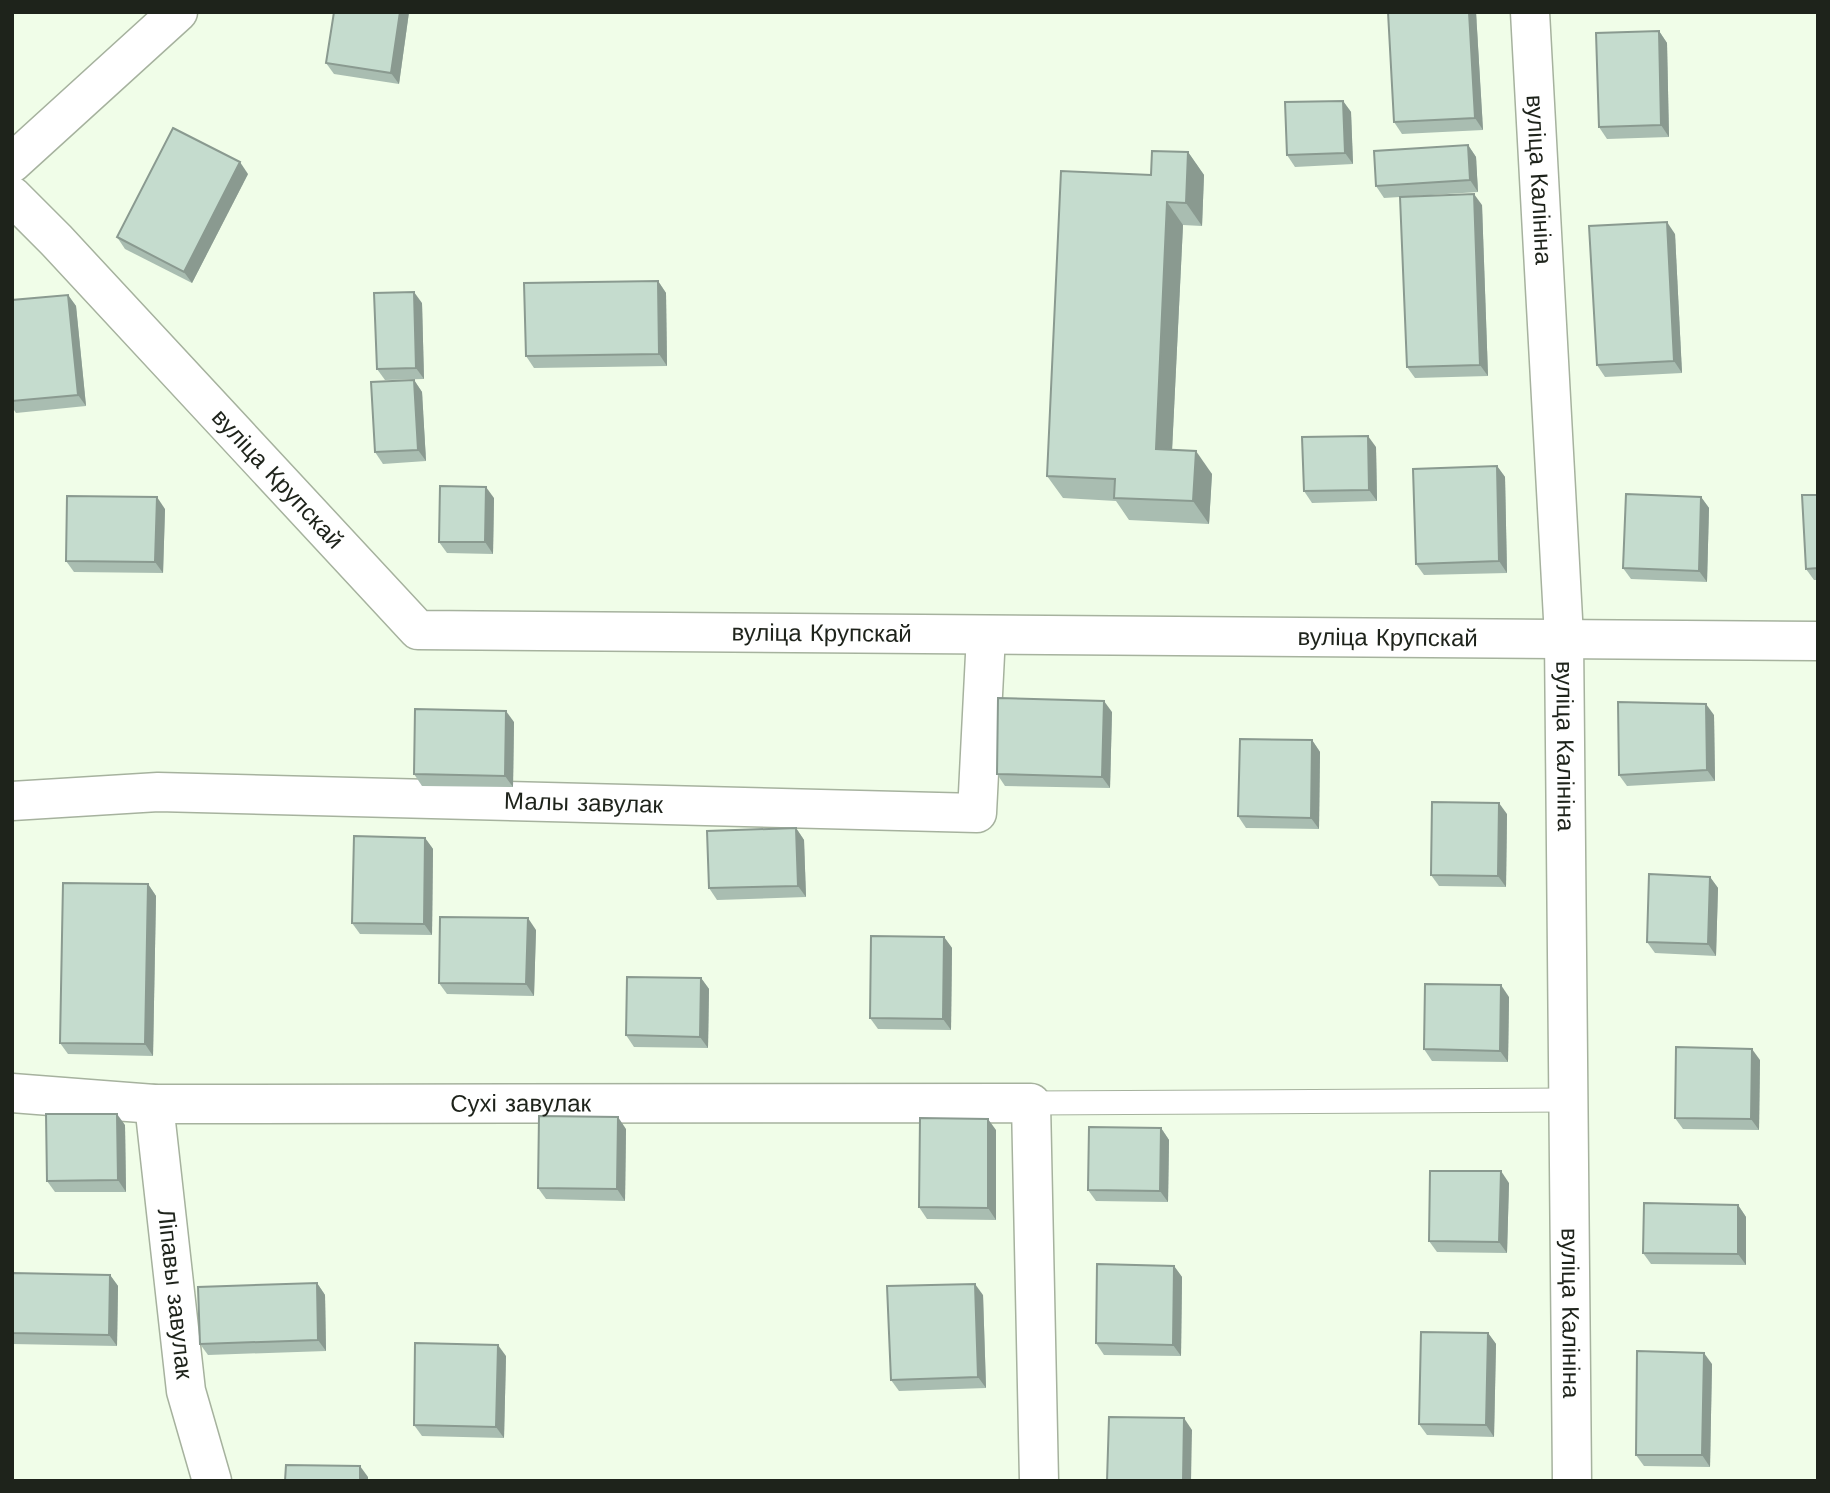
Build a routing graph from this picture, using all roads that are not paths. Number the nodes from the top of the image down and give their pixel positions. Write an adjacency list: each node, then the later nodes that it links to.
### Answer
1 (178, 12): 3 (street)
2 (1530, 12): 6 (street, вуліца Калініна)
3 (12, 163)
4 (12, 196): 5 (street, вуліца Крупскай)
5 (986, 635): 6 (street, вуліца Крупскай); 8 (street, Малы завулак)
6 (1564, 637): 7 (street, вуліца Крупскай); 10 (street, вуліца Калініна)
7 (1818, 640)
8 (12, 801)
9 (12, 1093): 12 (street, Сухі завулак)
10 (1567, 1100): 11 (lane); 15 (street, вуліца Калініна)
11 (1031, 1103): 12 (street, Сухі завулак); 14 (street)
12 (154, 1104): 13 (street, Ліпавы завулак)
13 (212, 1481)
14 (1040, 1481)
15 (1572, 1481)

